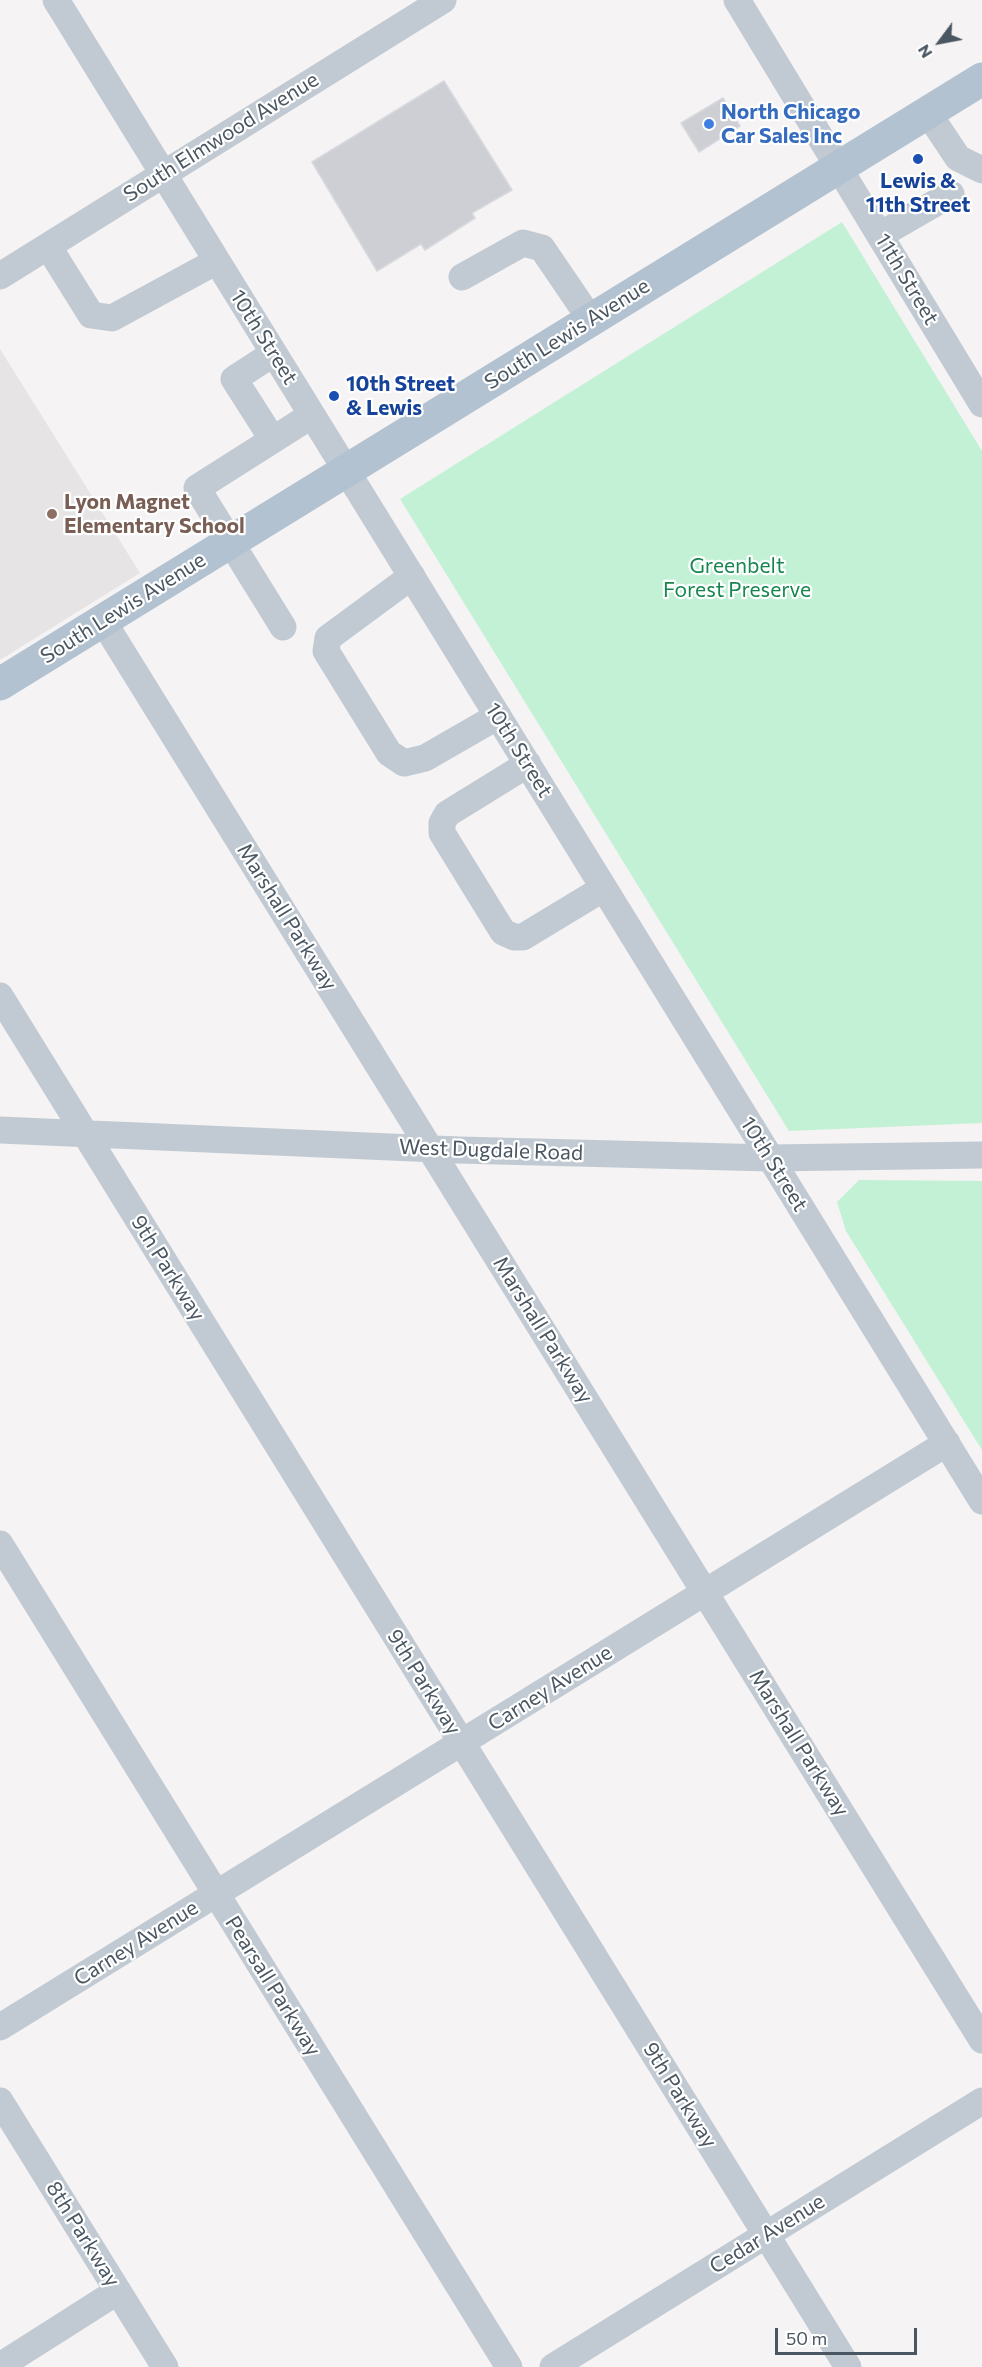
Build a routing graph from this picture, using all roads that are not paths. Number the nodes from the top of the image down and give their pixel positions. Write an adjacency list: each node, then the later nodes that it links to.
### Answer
1 (56, 0): 8 (street, 10th Street)
2 (443, 0): 8 (street, South Elmwood Avenue)
3 (737, 0): 6 (street, 11th Street)
4 (982, 79): 5 (main road, South Lewis Avenue)
5 (928, 112): 6 (main road, South Lewis Avenue); 7 (street)
6 (839, 167): 10 (street, 11th Street); 15 (main road, South Lewis Avenue)
7 (982, 170)
8 (163, 174): 11 (street, South Elmwood Avenue); 12 (street, 10th Street)
9 (951, 194): 10 (street)
10 (880, 235): 17 (street, 11th Street)
11 (48, 246): 12 (street); 13 (street, South Elmwood Avenue)
12 (217, 261): 16 (street, 10th Street)
13 (0, 276)
14 (462, 278): 15 (street)
15 (591, 320): 20 (main road, South Lewis Avenue)
16 (274, 353): 18 (street, 10th Street); 19 (street)
17 (982, 404)
18 (312, 415): 19 (street); 20 (street, 10th Street)
19 (273, 440): 21 (street)
20 (346, 470): 21 (main road, South Lewis Avenue); 22 (street, 10th Street)
21 (229, 543): 23 (main road, South Lewis Avenue); 24 (street)
22 (412, 576): 26 (street, 10th Street); 26 (street)
23 (103, 621): 25 (main road, South Lewis Avenue); 32 (street, Marshall Parkway)
24 (283, 627)
25 (0, 684)
26 (498, 716): 27 (street, 10th Street)
27 (528, 764): 28 (street, 10th Street); 28 (street)
28 (604, 888): 34 (street, 10th Street)
29 (0, 996): 31 (street, 9th Parkway)
30 (0, 1130): 31 (street, West Dugdale Road)
31 (86, 1134): 32 (street, West Dugdale Road); 39 (street, 9th Parkway)
32 (431, 1149): 34 (street, West Dugdale Road); 38 (street, Marshall Parkway)
33 (982, 1155): 34 (street, West Dugdale Road)
34 (770, 1158): 35 (street, 10th Street)
35 (946, 1443): 36 (street, 10th Street); 38 (street, Carney Avenue)
36 (982, 1501)
37 (0, 1544): 40 (street, Pearsall Parkway)
38 (705, 1592): 39 (street, Carney Avenue); 42 (street, Marshall Parkway)
39 (462, 1742): 40 (street, Carney Avenue); 45 (street, 9th Parkway)
40 (216, 1894): 41 (street, Carney Avenue); 49 (street, Pearsall Parkway)
41 (0, 2027)
42 (982, 2040)
43 (0, 2101): 46 (street, 8th Parkway)
44 (982, 2101): 45 (street, Cedar Avenue)
45 (766, 2235): 50 (street, Cedar Avenue); 51 (street, 9th Parkway)
46 (118, 2291): 47 (street); 48 (street, 8th Parkway)
47 (0, 2366)
48 (165, 2367)
49 (509, 2367)
50 (553, 2367)
51 (848, 2367)

